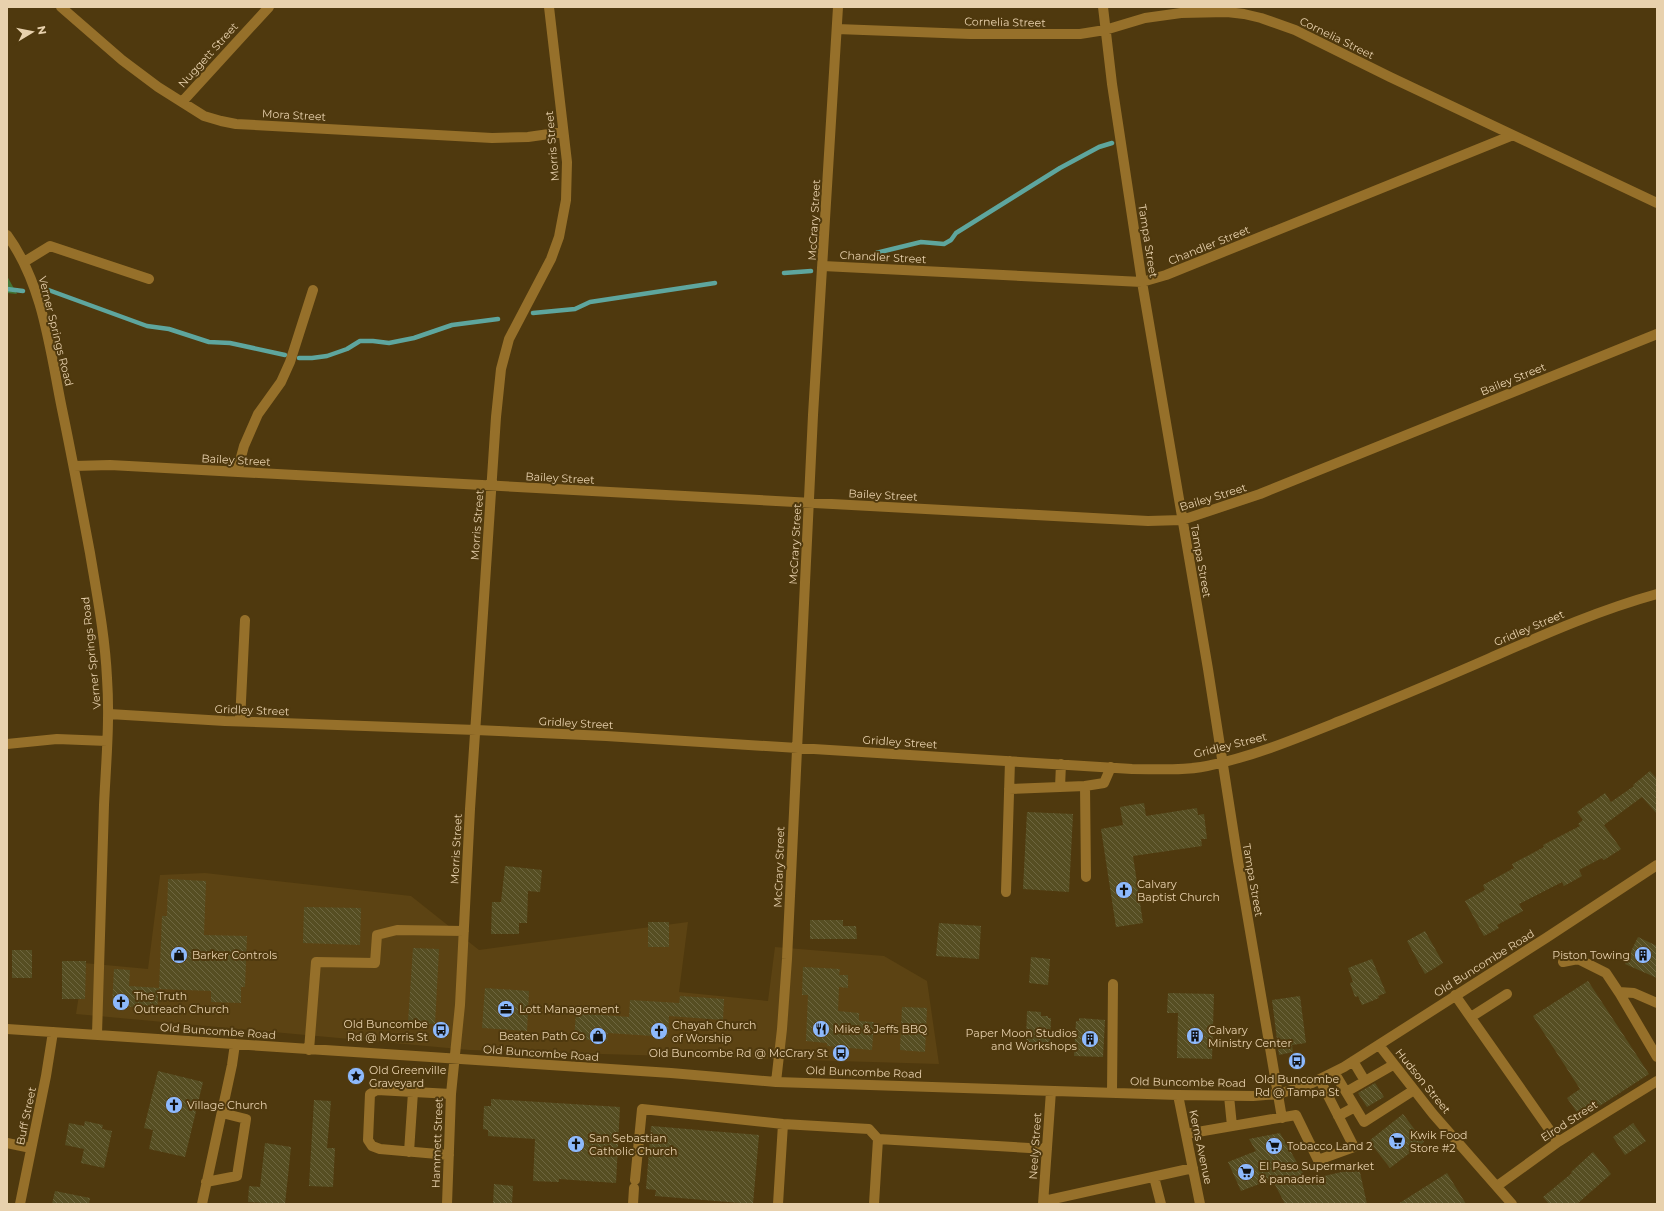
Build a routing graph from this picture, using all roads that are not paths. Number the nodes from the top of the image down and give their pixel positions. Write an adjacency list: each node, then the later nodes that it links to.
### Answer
1 (61, 7): 8 (street, Mora Street)
2 (269, 7): 8 (street, Nuggett Street)
3 (549, 7): 9 (street, Morris Street)
4 (838, 7): 6 (street, McCrary Street)
5 (1102, 7): 7 (street, Tampa Street)
6 (837, 29): 7 (street, Cornelia Street); 14 (street, McCrary Street)
7 (1105, 30): 10 (street, Cornelia Street); 16 (street, Tampa Street)
8 (182, 102): 9 (street, Mora Street)
9 (563, 132): 21 (street, Morris Street)
10 (1513, 135): 11 (street, Cornelia Street); 16 (street, Chandler Street)
11 (1657, 203)
12 (7, 235): 13 (street, Verner Springs Road)
13 (24, 262): 15 (street); 19 (street, Verner Springs Road)
14 (823, 266): 16 (street, Chandler Street); 22 (street, McCrary Street)
15 (149, 280)
16 (1142, 282): 23 (street, Tampa Street)
17 (312, 290): 20 (street)
18 (1657, 334): 23 (street, Bailey Street)
19 (74, 466): 20 (street, Bailey Street); 26 (street, Verner Springs Road)
20 (237, 472): 21 (street, Bailey Street)
21 (492, 486): 22 (street, Bailey Street); 28 (street, Morris Street)
22 (809, 503): 23 (street, Bailey Street); 31 (street, McCrary Street)
23 (1182, 520): 33 (street, Tampa Street)
24 (1657, 594): 33 (street, Gridley Street)
25 (244, 620): 27 (street)
26 (109, 714): 27 (street, Gridley Street); 29 (street, Verner Springs Road)
27 (240, 721): 28 (street, Gridley Street)
28 (476, 730): 31 (street, Gridley Street); 42 (street, Morris Street)
29 (107, 741): 30 (street); 52 (street, Verner Springs Road)
30 (7, 744)
31 (796, 749): 32 (street, Gridley Street); 64 (street, McCrary Street)
32 (1010, 761): 34 (street, Gridley Street); 38 (street)
33 (1222, 762): 35 (street, Gridley Street); 71 (street, Tampa Street)
34 (1062, 764): 35 (street, Gridley Street); 37 (street)
35 (1111, 767): 36 (street)
36 (1085, 786): 37 (street); 40 (street)
37 (1060, 787): 38 (street)
38 (1009, 789): 41 (street)
39 (1657, 865): 47 (street, Old Buncombe Road)
40 (1086, 877)
41 (1006, 892)
42 (464, 931): 55 (street); 57 (street, Morris Street)
43 (1563, 962): 45 (street)
44 (1113, 984): 68 (street)
45 (1619, 992): 48 (street); 56 (street)
46 (1507, 994): 49 (street)
47 (1455, 995): 49 (street); 54 (street, Old Buncombe Road)
48 (1657, 1003)
49 (1471, 1017): 82 (street)
50 (7, 1029): 51 (street, Old Buncombe Road)
51 (53, 1032): 52 (street, Old Buncombe Road); 84 (street, Buff Street)
52 (97, 1034): 53 (street, Old Buncombe Road)
53 (235, 1044): 55 (street, Old Buncombe Road); 75 (street)
54 (1379, 1045): 58 (street, Old Buncombe Road); 59 (street, Hudson Street)
55 (309, 1050): 57 (street, Old Buncombe Road)
56 (1657, 1057)
57 (455, 1060): 64 (street, Old Buncombe Road); 70 (street, Hammett Street)
58 (1353, 1061): 60 (street, Old Buncombe Road); 62 (street)
59 (1393, 1065): 62 (street); 65 (street, Hudson Street)
60 (1334, 1072): 61 (street, Old Buncombe Road); 69 (street)
61 (1320, 1080): 71 (street, Old Buncombe Road); 76 (street)
62 (1365, 1081): 69 (street)
63 (1657, 1081): 82 (street, Elrod Street)
64 (776, 1082): 66 (street, Old Buncombe Road)
65 (1414, 1090): 74 (street); 91 (street, Hudson Street)
66 (1051, 1091): 68 (street, Old Buncombe Road); 85 (street, Neely Street)
67 (413, 1092): 70 (street); 86 (street); 86 (street)
68 (1112, 1092): 72 (street, Old Buncombe Road)
69 (1346, 1092): 74 (street)
70 (451, 1094): 87 (street, Hammett Street)
71 (1278, 1094): 73 (street, Old Buncombe Road); 77 (street, Tampa Street)
72 (1178, 1095): 73 (street, Old Buncombe Road); 80 (street, Kerns Avenue)
73 (1229, 1096): 79 (street)
74 (1355, 1107): 76 (street)
75 (222, 1113): 90 (street); 90 (street)
76 (1338, 1116): 77 (street)
77 (1282, 1118): 79 (street)
78 (783, 1124): 81 (street); 96 (street); 97 (street)
79 (1232, 1126): 80 (street)
80 (1186, 1134): 88 (street, Kerns Avenue)
81 (878, 1139): 85 (street); 98 (street)
82 (1558, 1142): 91 (street, Elrod Street)
83 (7, 1143): 84 (street)
84 (31, 1148): 93 (street, Buff Street)
85 (1047, 1149): 92 (street, Neely Street)
86 (409, 1152): 87 (street)
87 (449, 1155): 95 (street, Hammett Street)
88 (1193, 1168): 89 (street); 100 (street, Kerns Avenue)
89 (1154, 1177): 92 (street); 99 (street)
90 (206, 1182): 94 (street)
91 (1497, 1186): 101 (street, Hudson Street)
92 (1043, 1202)
93 (20, 1204)
94 (202, 1204)
95 (447, 1204)
96 (633, 1204)
97 (778, 1204)
98 (874, 1204)
99 (1161, 1204)
100 (1200, 1204)
101 (1512, 1204)

